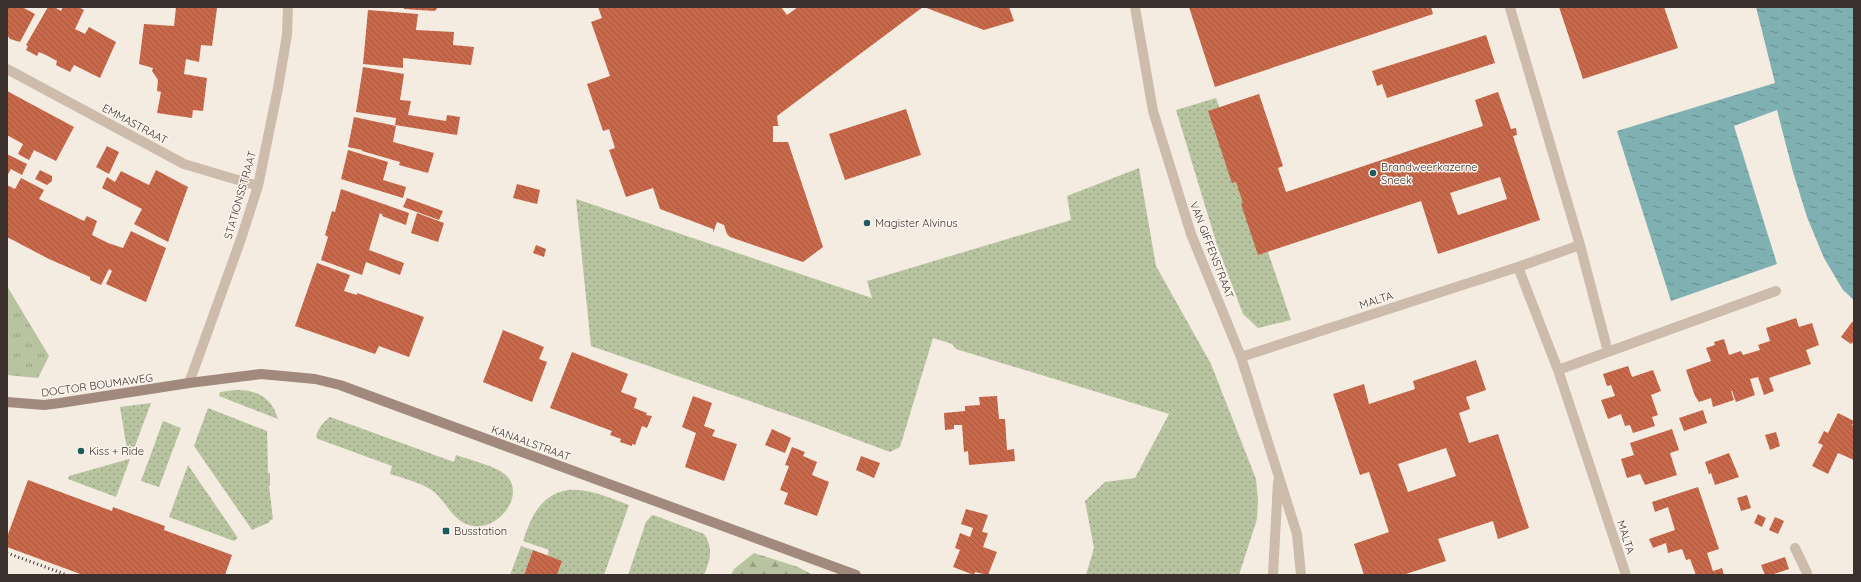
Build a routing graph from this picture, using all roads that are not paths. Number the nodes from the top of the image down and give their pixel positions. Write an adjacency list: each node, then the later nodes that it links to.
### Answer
1 (288, 7): 5 (street, STATIONSSTRAAT)
2 (1135, 7): 10 (street, VAN GIFFENSTRAAT)
3 (1510, 8): 6 (street)
4 (7, 69): 5 (street, EMMASTRAAT)
5 (258, 186): 12 (street, STATIONSSTRAAT)
6 (1580, 245): 7 (street, MALTA); 9 (street)
7 (1518, 267): 10 (street, MALTA); 11 (street, MALTA)
8 (1776, 291): 9 (street)
9 (1608, 352): 11 (street)
10 (1241, 357): 14 (street, VAN GIFFENSTRAAT)
11 (1558, 370): 19 (street, MALTA)
12 (189, 383): 13 (main road, DOCTOR BOUMAWEG); 16 (main road, KANAALSTRAAT)
13 (7, 402)
14 (1278, 474): 17 (street, VAN GIFFENSTRAAT); 18 (street, VAN GIFFENSTRAAT)
15 (1795, 548): 20 (street)
16 (856, 575)
17 (1273, 575)
18 (1301, 575)
19 (1626, 575)
20 (1806, 575)

